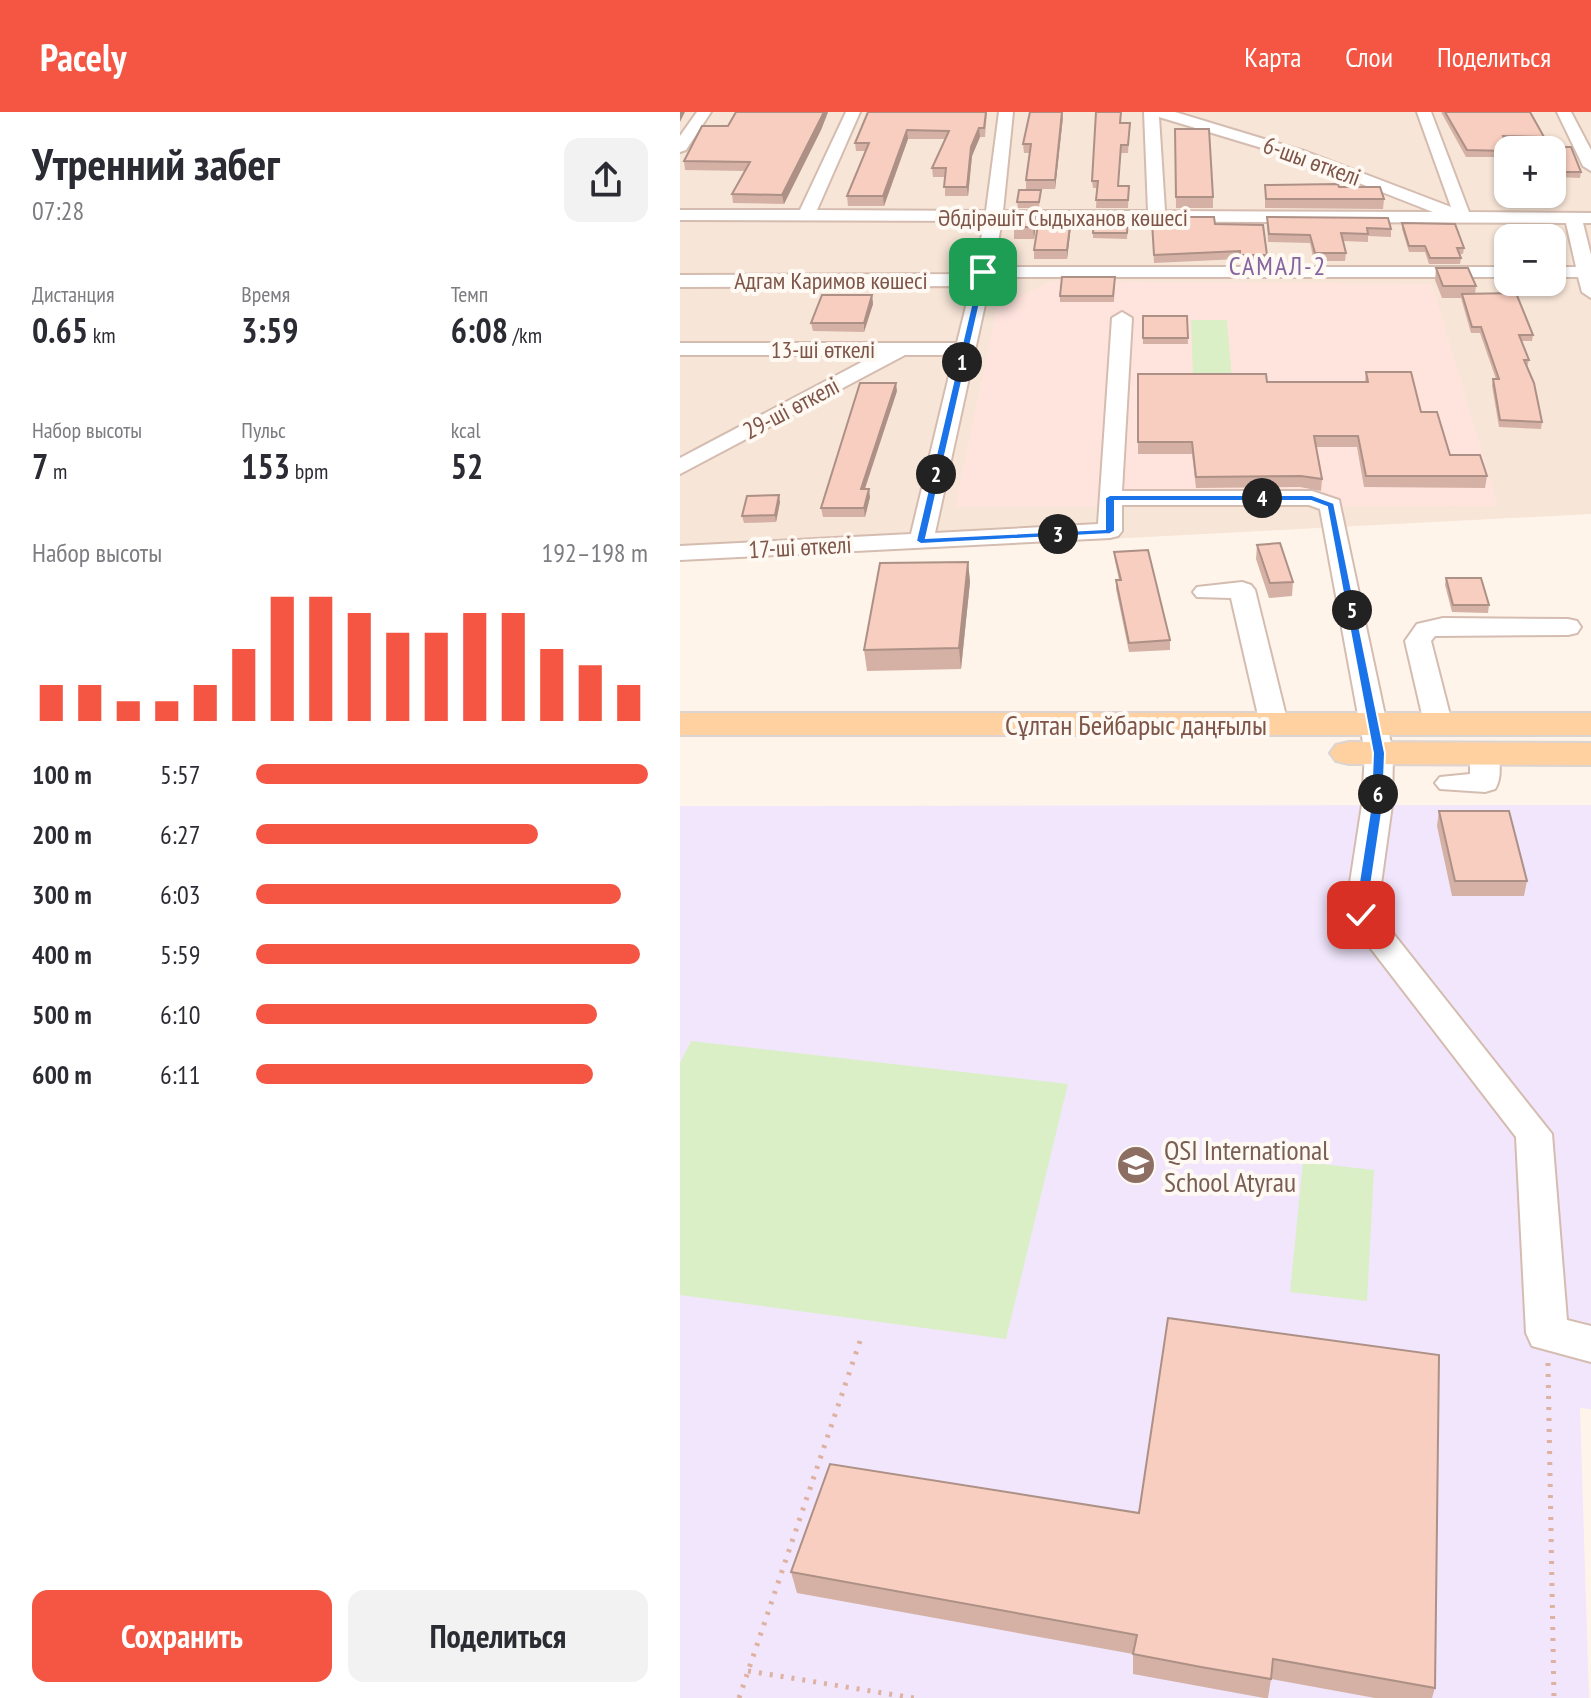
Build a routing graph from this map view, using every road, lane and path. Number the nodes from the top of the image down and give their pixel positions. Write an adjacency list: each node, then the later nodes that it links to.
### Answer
1 (704, 112): 8 (street)
2 (853, 112): 11 (street)
3 (1006, 112): 12 (street)
4 (1151, 112): 13 (street)
5 (1159, 112): 14 (street, 6-шы өткелі)
6 (1424, 112): 14 (street)
7 (1564, 112): 9 (street)
8 (680, 147)
9 (1591, 166)
10 (680, 215): 11 (street, Әбдірәшіт Сыдыханов көшесі)
11 (806, 216): 12 (street, Әбдірәшіт Сыдыханов көшесі)
12 (994, 217): 13 (street, Әбдірәшіт Сыдыханов көшесі); 19 (street)
13 (1157, 217): 14 (street, Әбдірәшіт Сыдыханов көшесі)
14 (1463, 218): 15 (street, Әбдірәшіт Сыдыханов көшесі)
15 (1582, 218): 18 (street)
16 (1494, 272): 19 (street, Адгам Каримов көшесі)
17 (1566, 272): 18 (street)
18 (1588, 272): 21 (street)
19 (982, 276): 20 (street, Адгам Каримов көшесі); 25 (street)
20 (680, 281)
21 (1591, 292)
22 (1122, 318): 27 (street)
23 (680, 349): 24 (street, 13-ші өткелі)
24 (901, 349): 25 (street, 13-ші өткелі); 26 (street, 29-ші өткелі)
25 (965, 349): 28 (street)
26 (680, 467)
27 (1110, 498): 28 (street, 17-ші өткелі); 36 (street)
28 (921, 541): 29 (street, 17-ші өткелі)
29 (680, 553)
30 (1206, 592): 34 (street)
31 (1568, 627): 32 (street)
32 (1438, 723): 35 (main road, Сұлтан Бейбарыс даңғылы); 36 (main road, Сұлтан Бейбарыс даңғылы)
33 (680, 724): 34 (main road, Сұлтан Бейбарыс даңғылы)
34 (1274, 724): 36 (main road, Сұлтан Бейбарыс даңғылы)
35 (1591, 724)
36 (1377, 738): 37 (main road, Сұлтан Бейбарыс даңғылы); 38 (main road, Сұлтан Бейбарыс даңғылы); 41 (street)
37 (680, 751)
38 (1484, 753): 39 (main road, Сұлтан Бейбарыс даңғылы); 40 (street)
39 (1591, 754)
40 (1450, 783)
41 (1547, 1333): 43 (street); 47 (path)
42 (860, 1341): 44 (path)
43 (1591, 1344)
44 (748, 1671): 45 (path); 46 (path)
45 (739, 1698)
46 (914, 1698)
47 (1554, 1698)

